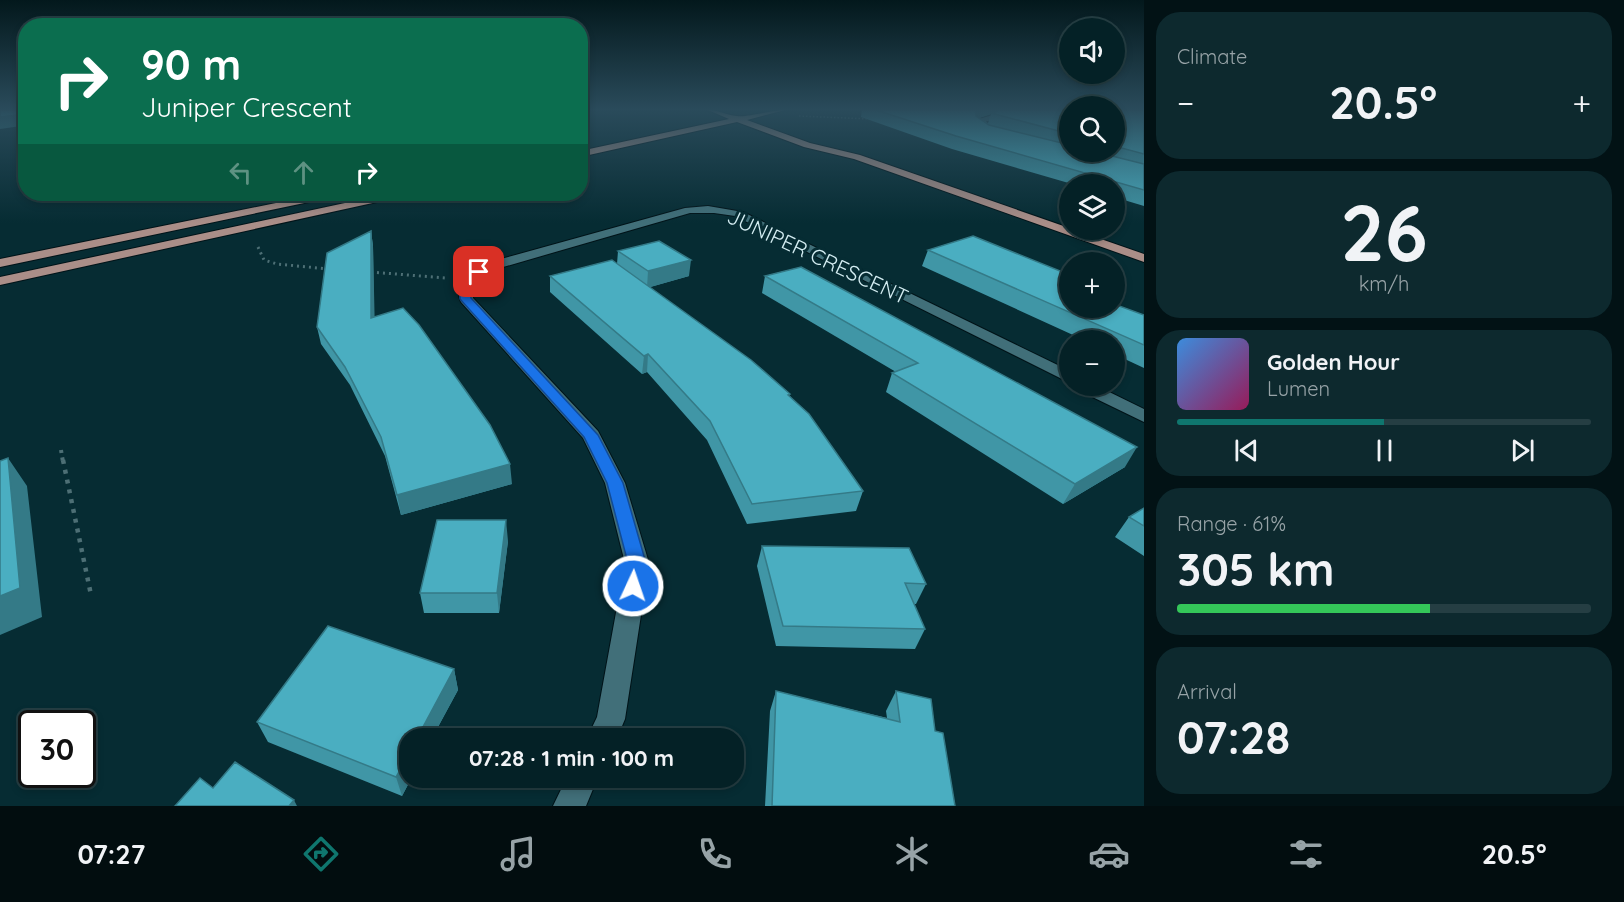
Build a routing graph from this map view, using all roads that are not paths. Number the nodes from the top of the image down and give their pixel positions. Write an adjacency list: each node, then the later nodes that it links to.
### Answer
1 (610, 148): 4 (main road)
2 (818, 148): 5 (main road)
3 (843, 148): 5 (main road)
4 (588, 152)
5 (857, 157): 8 (main road)
6 (299, 201): 9 (main road)
7 (368, 201): 10 (main road)
8 (1144, 258)
9 (0, 263)
10 (0, 281)
11 (1059, 373): 14 (street, JUNIPER CRESCENT)
12 (1104, 396): 13 (street)
13 (1144, 416)
14 (607, 728)
15 (578, 788): 16 (street)
16 (569, 806)

